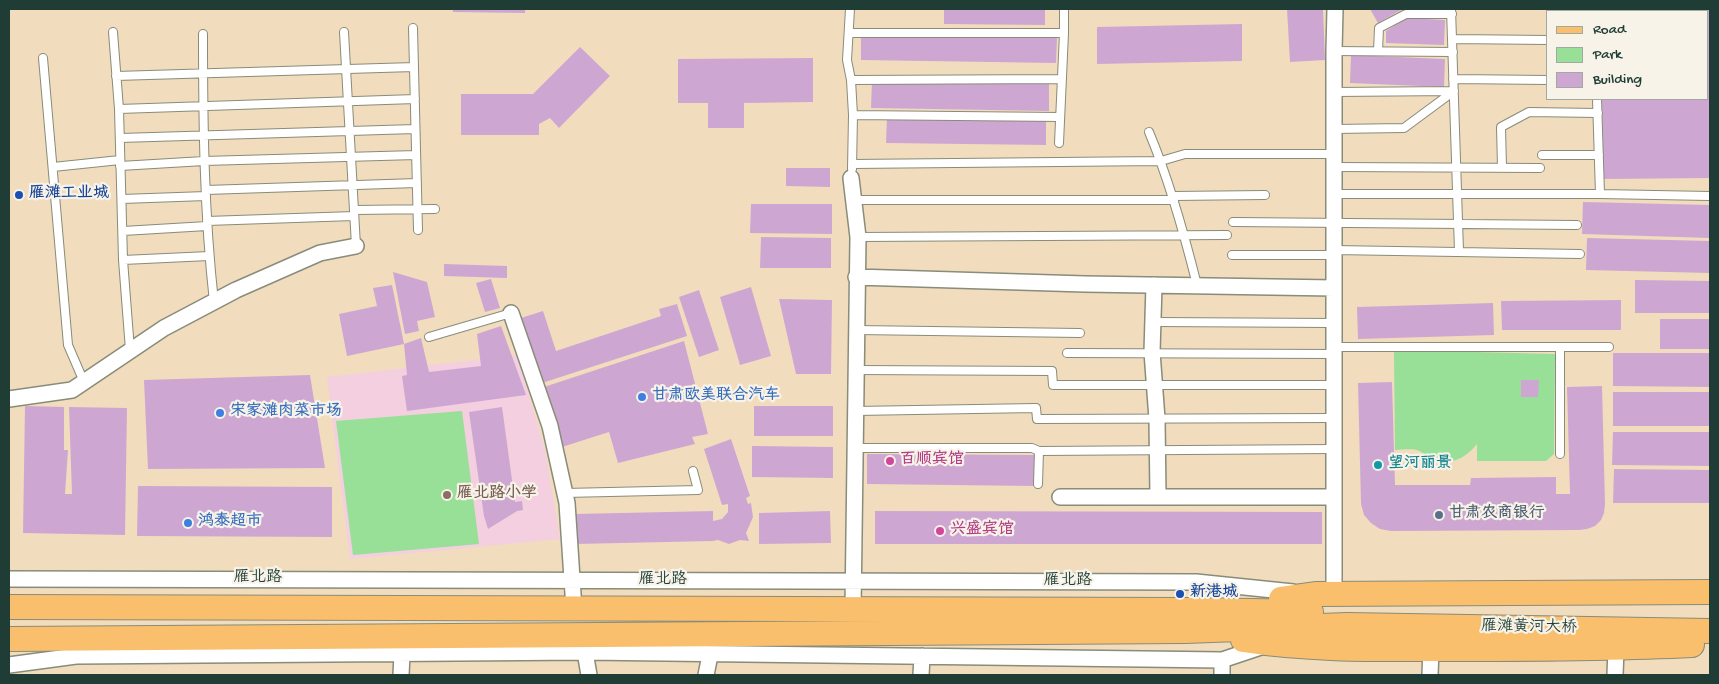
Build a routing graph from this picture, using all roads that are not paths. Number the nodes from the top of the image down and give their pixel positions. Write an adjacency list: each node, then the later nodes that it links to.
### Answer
1 (850, 9): 8 (lane)
2 (1064, 9): 9 (lane)
3 (1336, 9): 13 (street)
4 (1452, 11): 11 (lane); 14 (lane)
5 (413, 28): 17 (lane)
6 (113, 32): 20 (lane)
7 (344, 32): 18 (lane)
8 (849, 33): 9 (lane); 22 (lane)
9 (1064, 33): 21 (lane)
10 (203, 34): 19 (lane)
11 (1452, 39): 12 (lane); 15 (lane)
12 (1546, 40)
13 (1334, 51): 14 (lane); 26 (street)
14 (1378, 51): 15 (lane)
15 (1453, 52): 23 (lane)
16 (43, 58): 50 (lane)
17 (414, 67): 18 (lane); 27 (lane)
18 (346, 70): 19 (lane); 28 (lane)
19 (203, 74): 20 (lane); 30 (lane)
20 (116, 76): 31 (lane)
21 (1062, 79): 22 (lane); 34 (lane)
22 (851, 80): 33 (lane)
23 (1454, 80): 24 (lane); 25 (lane)
24 (1546, 80)
25 (1454, 91): 26 (lane); 36 (lane); 51 (lane)
26 (1334, 92): 36 (street)
27 (415, 99): 28 (lane); 35 (lane)
28 (348, 100): 30 (lane); 37 (lane)
29 (1597, 100): 32 (lane)
30 (204, 106): 31 (lane); 39 (lane)
31 (119, 109): 40 (lane)
32 (1598, 113): 44 (lane); 52 (lane)
33 (853, 115): 34 (lane); 54 (lane)
34 (1060, 117): 41 (lane)
35 (415, 129): 37 (lane); 42 (lane)
36 (1334, 129): 46 (street)
37 (349, 131): 39 (lane); 45 (lane)
38 (1149, 132): 48 (lane)
39 (204, 136): 40 (lane); 47 (lane)
40 (120, 138): 49 (lane)
41 (1059, 143)
42 (416, 155): 45 (lane); 55 (lane)
43 (1542, 155): 44 (lane)
44 (1599, 155): 60 (lane)
45 (351, 157): 47 (lane); 56 (lane)
46 (1334, 160): 48 (lane); 51 (lane); 58 (street)
47 (204, 161): 49 (lane); 57 (lane)
48 (1161, 161): 54 (lane); 63 (lane)
49 (120, 163): 50 (lane); 64 (lane)
50 (52, 167): 104 (lane)
51 (1456, 168): 52 (lane); 59 (lane)
52 (1502, 168): 53 (lane)
53 (1540, 168)
54 (852, 171): 65 (street)
55 (417, 183): 56 (lane); 66 (lane)
56 (352, 186): 57 (lane); 68 (lane)
57 (206, 193): 64 (lane); 72 (lane)
58 (1334, 194): 59 (lane); 70 (street)
59 (1457, 194): 60 (lane); 71 (lane)
60 (1600, 194): 62 (lane)
61 (1265, 195): 63 (lane)
62 (1710, 196)
63 (1174, 198): 65 (lane); 77 (lane)
64 (122, 199): 74 (lane)
65 (854, 200): 78 (street)
66 (417, 209): 67 (lane); 68 (lane); 75 (lane)
67 (435, 209)
68 (354, 213): 72 (lane); 79 (lane)
69 (1233, 222): 70 (lane)
70 (1334, 222): 71 (lane); 81 (street)
71 (1458, 223): 73 (lane); 80 (lane)
72 (207, 224): 74 (lane); 84 (lane)
73 (1577, 225)
74 (123, 230): 85 (lane)
75 (418, 230)
76 (1226, 234): 77 (lane)
77 (1185, 236): 78 (lane); 88 (lane)
78 (858, 237): 86 (street)
79 (356, 246): 90 (street)
80 (1459, 251): 81 (lane); 82 (lane)
81 (1334, 252): 83 (lane); 89 (street)
82 (1580, 254)
83 (1232, 255)
84 (209, 256): 85 (lane); 90 (lane)
85 (124, 260): 99 (lane)
86 (856, 277): 87 (street); 94 (street)
87 (1154, 285): 88 (street); 92 (street)
88 (1197, 285): 89 (street)
89 (1334, 288): 93 (street)
90 (214, 302): 99 (street)
91 (511, 312): 96 (lane); 118 (street)
92 (1153, 322): 93 (lane); 101 (street)
93 (1334, 323): 100 (street)
94 (856, 330): 95 (lane); 103 (street)
95 (1080, 333)
96 (429, 337)
97 (1560, 347): 98 (lane); 100 (lane); 115 (lane)
98 (1609, 347)
99 (130, 350): 104 (street)
100 (1334, 350): 101 (lane); 106 (street)
101 (1152, 352): 102 (lane); 105 (street)
102 (1066, 353)
103 (855, 370): 105 (lane); 108 (street)
104 (84, 382): 107 (street)
105 (1154, 384): 106 (lane); 110 (street)
106 (1334, 385): 109 (street)
107 (9, 399)
108 (855, 411): 110 (lane); 111 (street)
109 (1334, 418): 110 (lane); 112 (street)
110 (1157, 419): 113 (street)
111 (854, 448): 114 (lane); 124 (street)
112 (1334, 449): 113 (lane); 121 (street)
113 (1157, 450): 114 (lane); 120 (street)
114 (1038, 451): 117 (lane)
115 (1560, 454)
116 (692, 471): 118 (lane)
117 (1038, 484)
118 (565, 493): 123 (street)
119 (1060, 497): 120 (street)
120 (1158, 497): 121 (street)
121 (1334, 497): 127 (street)
122 (9, 579): 123 (street, 雁北路)
123 (572, 580): 124 (street, 雁北路); 128 (street)
124 (853, 582): 127 (street, 雁北路); 129 (street)
125 (1710, 592): 127 (main road)
126 (9, 607): 128 (main road, 雁北路)
127 (1337, 607): 130 (main road, 雁滩黄河大桥); 131 (main road); 131 (main road); 132 (main road, 雁滩黄河大桥)
128 (574, 609): 129 (main road, 雁北路)
129 (853, 610): 131 (main road, 雁北路)
130 (1710, 615)
131 (1189, 620): 133 (main road); 134 (main road)
132 (1710, 631)
133 (9, 639)
134 (1271, 644): 136 (main road); 143 (street)
135 (1710, 645): 137 (main road)
136 (1431, 649): 137 (main road); 148 (street)
137 (1616, 649): 149 (street)
138 (585, 652): 139 (street); 140 (street); 145 (street)
139 (402, 654): 142 (street); 144 (street)
140 (710, 655): 141 (street); 146 (street)
141 (922, 656): 143 (street); 147 (street)
142 (9, 665)
143 (1222, 668)
144 (401, 675)
145 (589, 675)
146 (706, 675)
147 (922, 675)
148 (1430, 675)
149 (1615, 675)

